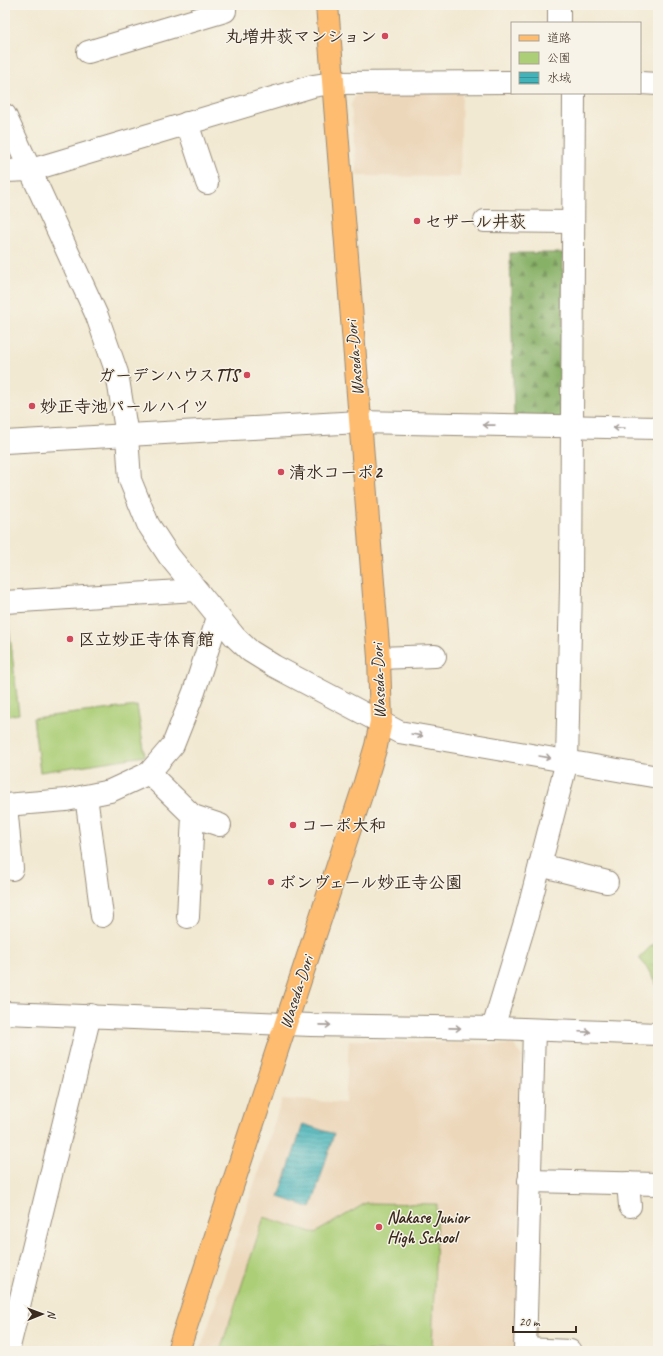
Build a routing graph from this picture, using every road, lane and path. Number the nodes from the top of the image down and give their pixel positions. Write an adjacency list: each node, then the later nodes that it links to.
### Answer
1 (327, 5): 7 (main road, Waseda-Dori)
2 (559, 5): 4 (street)
3 (225, 8): 5 (street)
4 (559, 22)
5 (88, 52)
6 (511, 82): 7 (street)
7 (332, 83): 12 (street); 18 (main road, Waseda-Dori)
8 (641, 84): 9 (street)
9 (658, 84)
10 (574, 94): 17 (street)
11 (5, 114): 13 (street)
12 (187, 123): 13 (street); 15 (street)
13 (31, 170): 14 (street); 21 (street)
14 (5, 171)
15 (207, 183)
16 (485, 220): 17 (street)
17 (573, 222): 19 (street)
18 (359, 422): 19 (street, one-way to 18); 21 (street); 27 (main road, Waseda-Dori)
19 (570, 426): 20 (street, one-way to 19); 29 (street)
20 (658, 428)
21 (127, 436): 22 (street); 23 (street)
22 (5, 442)
23 (196, 590): 24 (street); 25 (street)
24 (5, 602)
25 (218, 617): 28 (street); 30 (street)
26 (435, 656): 27 (street)
27 (379, 658): 28 (main road, Waseda-Dori)
28 (380, 722): 29 (street, one-way to 29); 43 (main road, Waseda-Dori)
29 (567, 761): 31 (street); 36 (street)
30 (149, 773): 32 (street); 34 (street)
31 (658, 777)
32 (86, 796): 33 (street); 39 (street)
33 (5, 805): 37 (street)
34 (193, 816): 35 (street); 40 (street)
35 (220, 825)
36 (540, 865): 38 (street); 44 (street)
37 (12, 869)
38 (607, 882)
39 (102, 916)
40 (188, 917)
41 (5, 1013): 42 (street)
42 (90, 1015): 43 (street); 52 (street)
43 (286, 1024): 44 (street, one-way to 44); 53 (main road, Waseda-Dori)
44 (493, 1028): 45 (street)
45 (534, 1030): 46 (street, one-way to 46); 47 (street)
46 (658, 1034)
47 (529, 1180): 48 (street); 51 (street)
48 (628, 1183): 49 (street); 50 (street)
49 (658, 1184)
50 (630, 1206)
51 (525, 1350): 54 (street)
52 (8, 1351)
53 (178, 1351)
54 (570, 1351)

